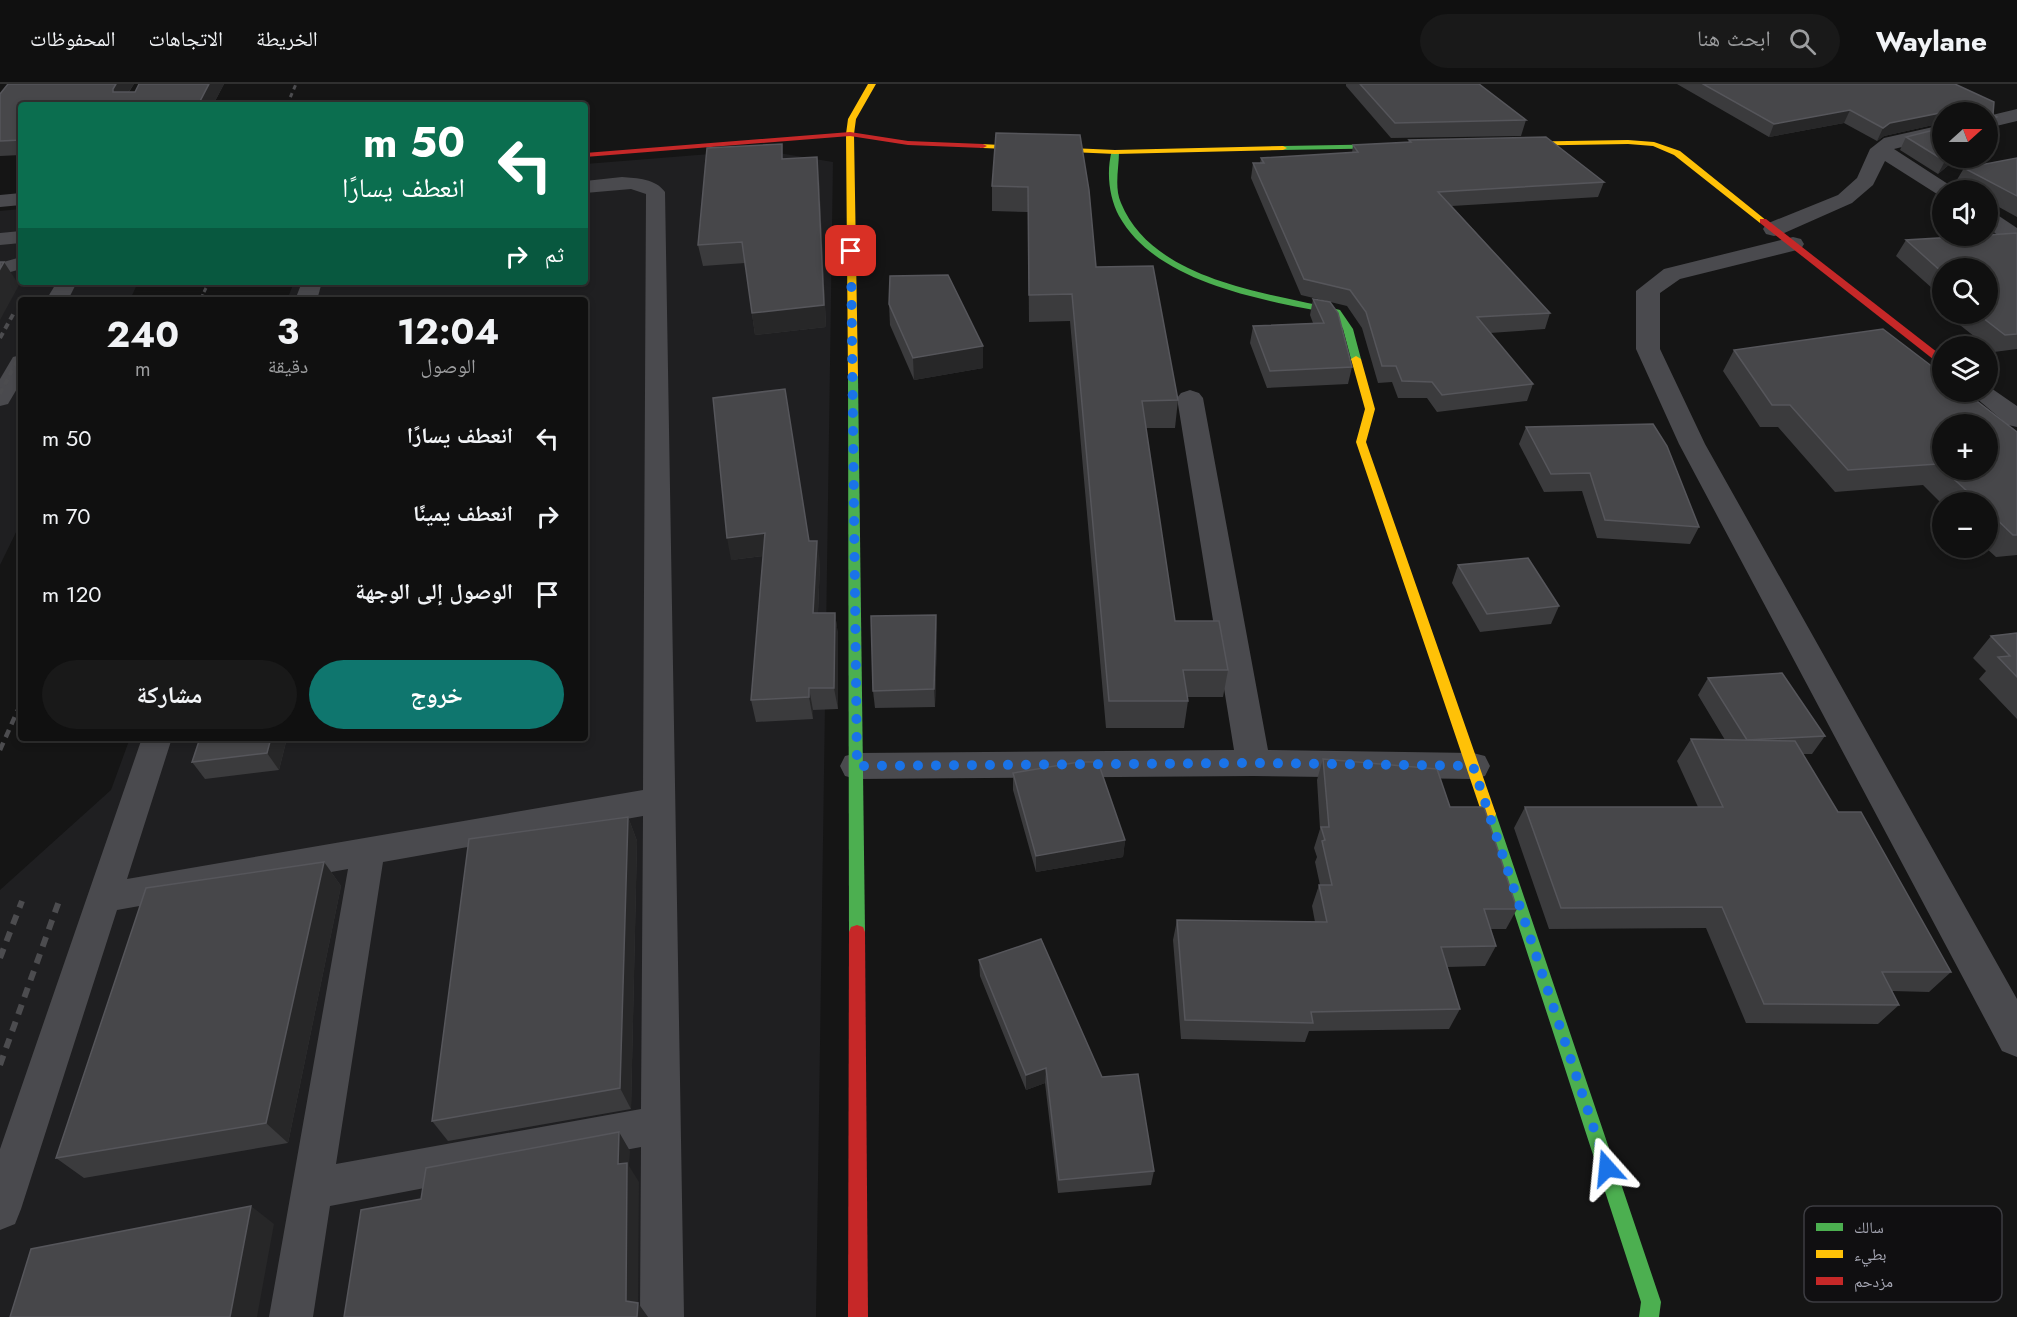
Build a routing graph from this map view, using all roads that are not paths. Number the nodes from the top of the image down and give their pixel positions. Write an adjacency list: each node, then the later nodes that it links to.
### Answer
1 (872, 84): 5 (street)
2 (2017, 115): 3 (street)
3 (1998, 120)
4 (1932, 133): 8 (street)
5 (849, 134): 9 (street); 10 (street); 30 (street)
6 (1496, 144): 16 (street)
7 (1413, 146): 9 (street)
8 (1880, 149): 11 (street); 16 (street)
9 (1114, 152): 31 (street)
10 (588, 155)
11 (1932, 182)
12 (588, 187): 32 (lane)
13 (18, 199): 14 (street)
14 (0, 201)
15 (1998, 226): 18 (street)
16 (1783, 236): 22 (street); 35 (street)
17 (18, 237): 19 (lane)
18 (2017, 238)
19 (0, 239)
20 (18, 264): 21 (lane)
21 (0, 269)
22 (1932, 353)
23 (18, 367): 25 (lane)
24 (1190, 398): 29 (street)
25 (0, 399)
26 (1995, 402): 27 (street)
27 (2017, 419)
28 (156, 741): 34 (lane)
29 (1253, 763): 30 (street); 31 (street)
30 (857, 766): 41 (street)
31 (1473, 766): 42 (street)
32 (660, 800): 33 (lane); 36 (lane)
33 (368, 851): 34 (lane); 37 (lane)
34 (103, 897): 38 (lane)
35 (2017, 1038)
36 (662, 1124): 37 (lane); 40 (lane)
37 (312, 1189): 39 (lane)
38 (0, 1209)
39 (291, 1317)
40 (662, 1317)
41 (858, 1317)
42 (1649, 1317)

